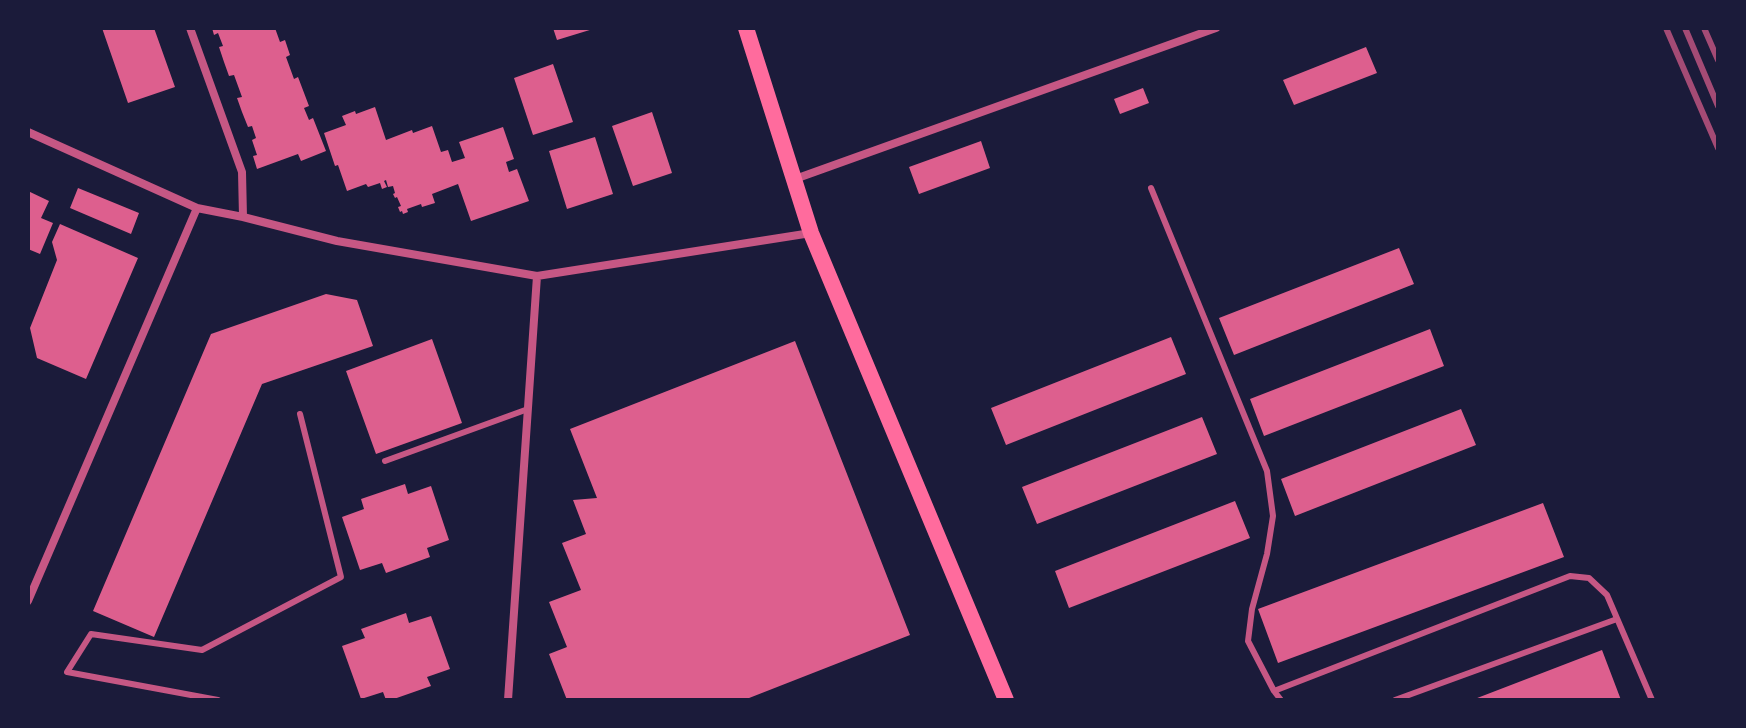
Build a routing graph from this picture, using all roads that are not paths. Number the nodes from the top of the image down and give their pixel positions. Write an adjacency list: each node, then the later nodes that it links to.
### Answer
1 (190, 28): 8 (street)
2 (746, 28): 5 (main road)
3 (1216, 28): 5 (street)
4 (28, 132): 7 (street)
5 (795, 179): 9 (main road)
6 (1151, 188): 16 (lane)
7 (197, 208): 8 (street); 14 (street)
8 (243, 217): 10 (street)
9 (811, 233): 10 (street); 19 (main road)
10 (537, 276): 11 (street)
11 (528, 409): 13 (lane); 18 (street)
12 (300, 414): 17 (lane)
13 (385, 461)
14 (28, 601)
15 (1617, 619): 16 (lane); 21 (lane); 22 (lane)
16 (1274, 691): 20 (lane)
17 (218, 700)
18 (508, 700)
19 (1006, 700)
20 (1281, 700)
21 (1395, 700)
22 (1652, 700)

